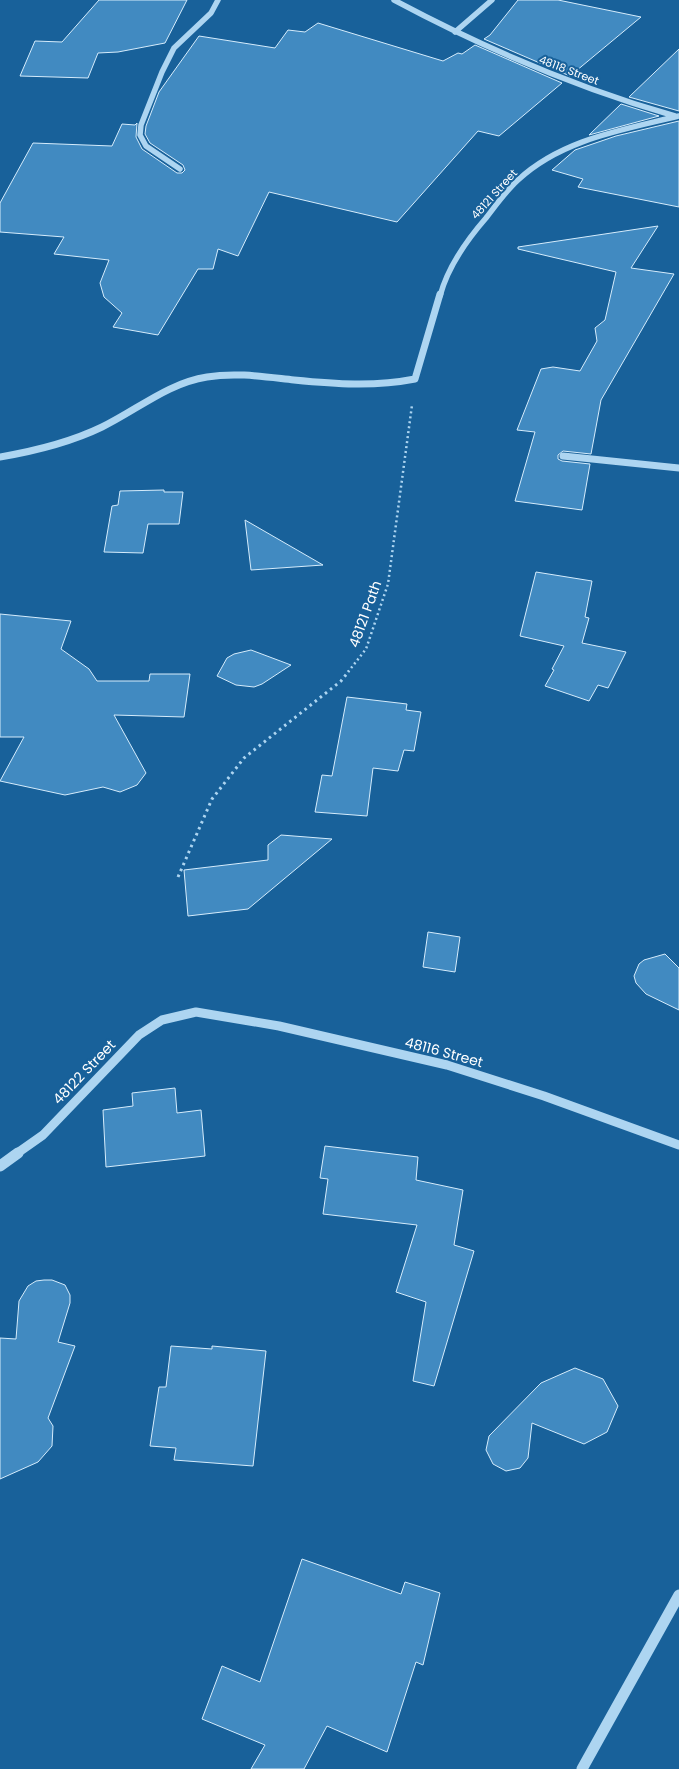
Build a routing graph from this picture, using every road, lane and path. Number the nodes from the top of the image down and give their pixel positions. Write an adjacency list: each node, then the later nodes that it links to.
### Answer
1 (218, 0): 6 (street)
2 (394, 0): 4 (street, 48118 Street)
3 (492, 0): 4 (street)
4 (455, 32): 5 (street, 48118 Street)
5 (678, 116): 7 (street, 48121 Street)
6 (180, 169)
7 (415, 379): 9 (street); 11 (path, 48121 Path)
8 (563, 456): 10 (street)
9 (0, 457)
10 (679, 468)
11 (178, 877)
12 (196, 1012): 13 (street, 48116 Street); 14 (street, 48122 Street)
13 (679, 1145)
14 (0, 1166)
15 (679, 1595): 16 (street)
16 (582, 1769)

